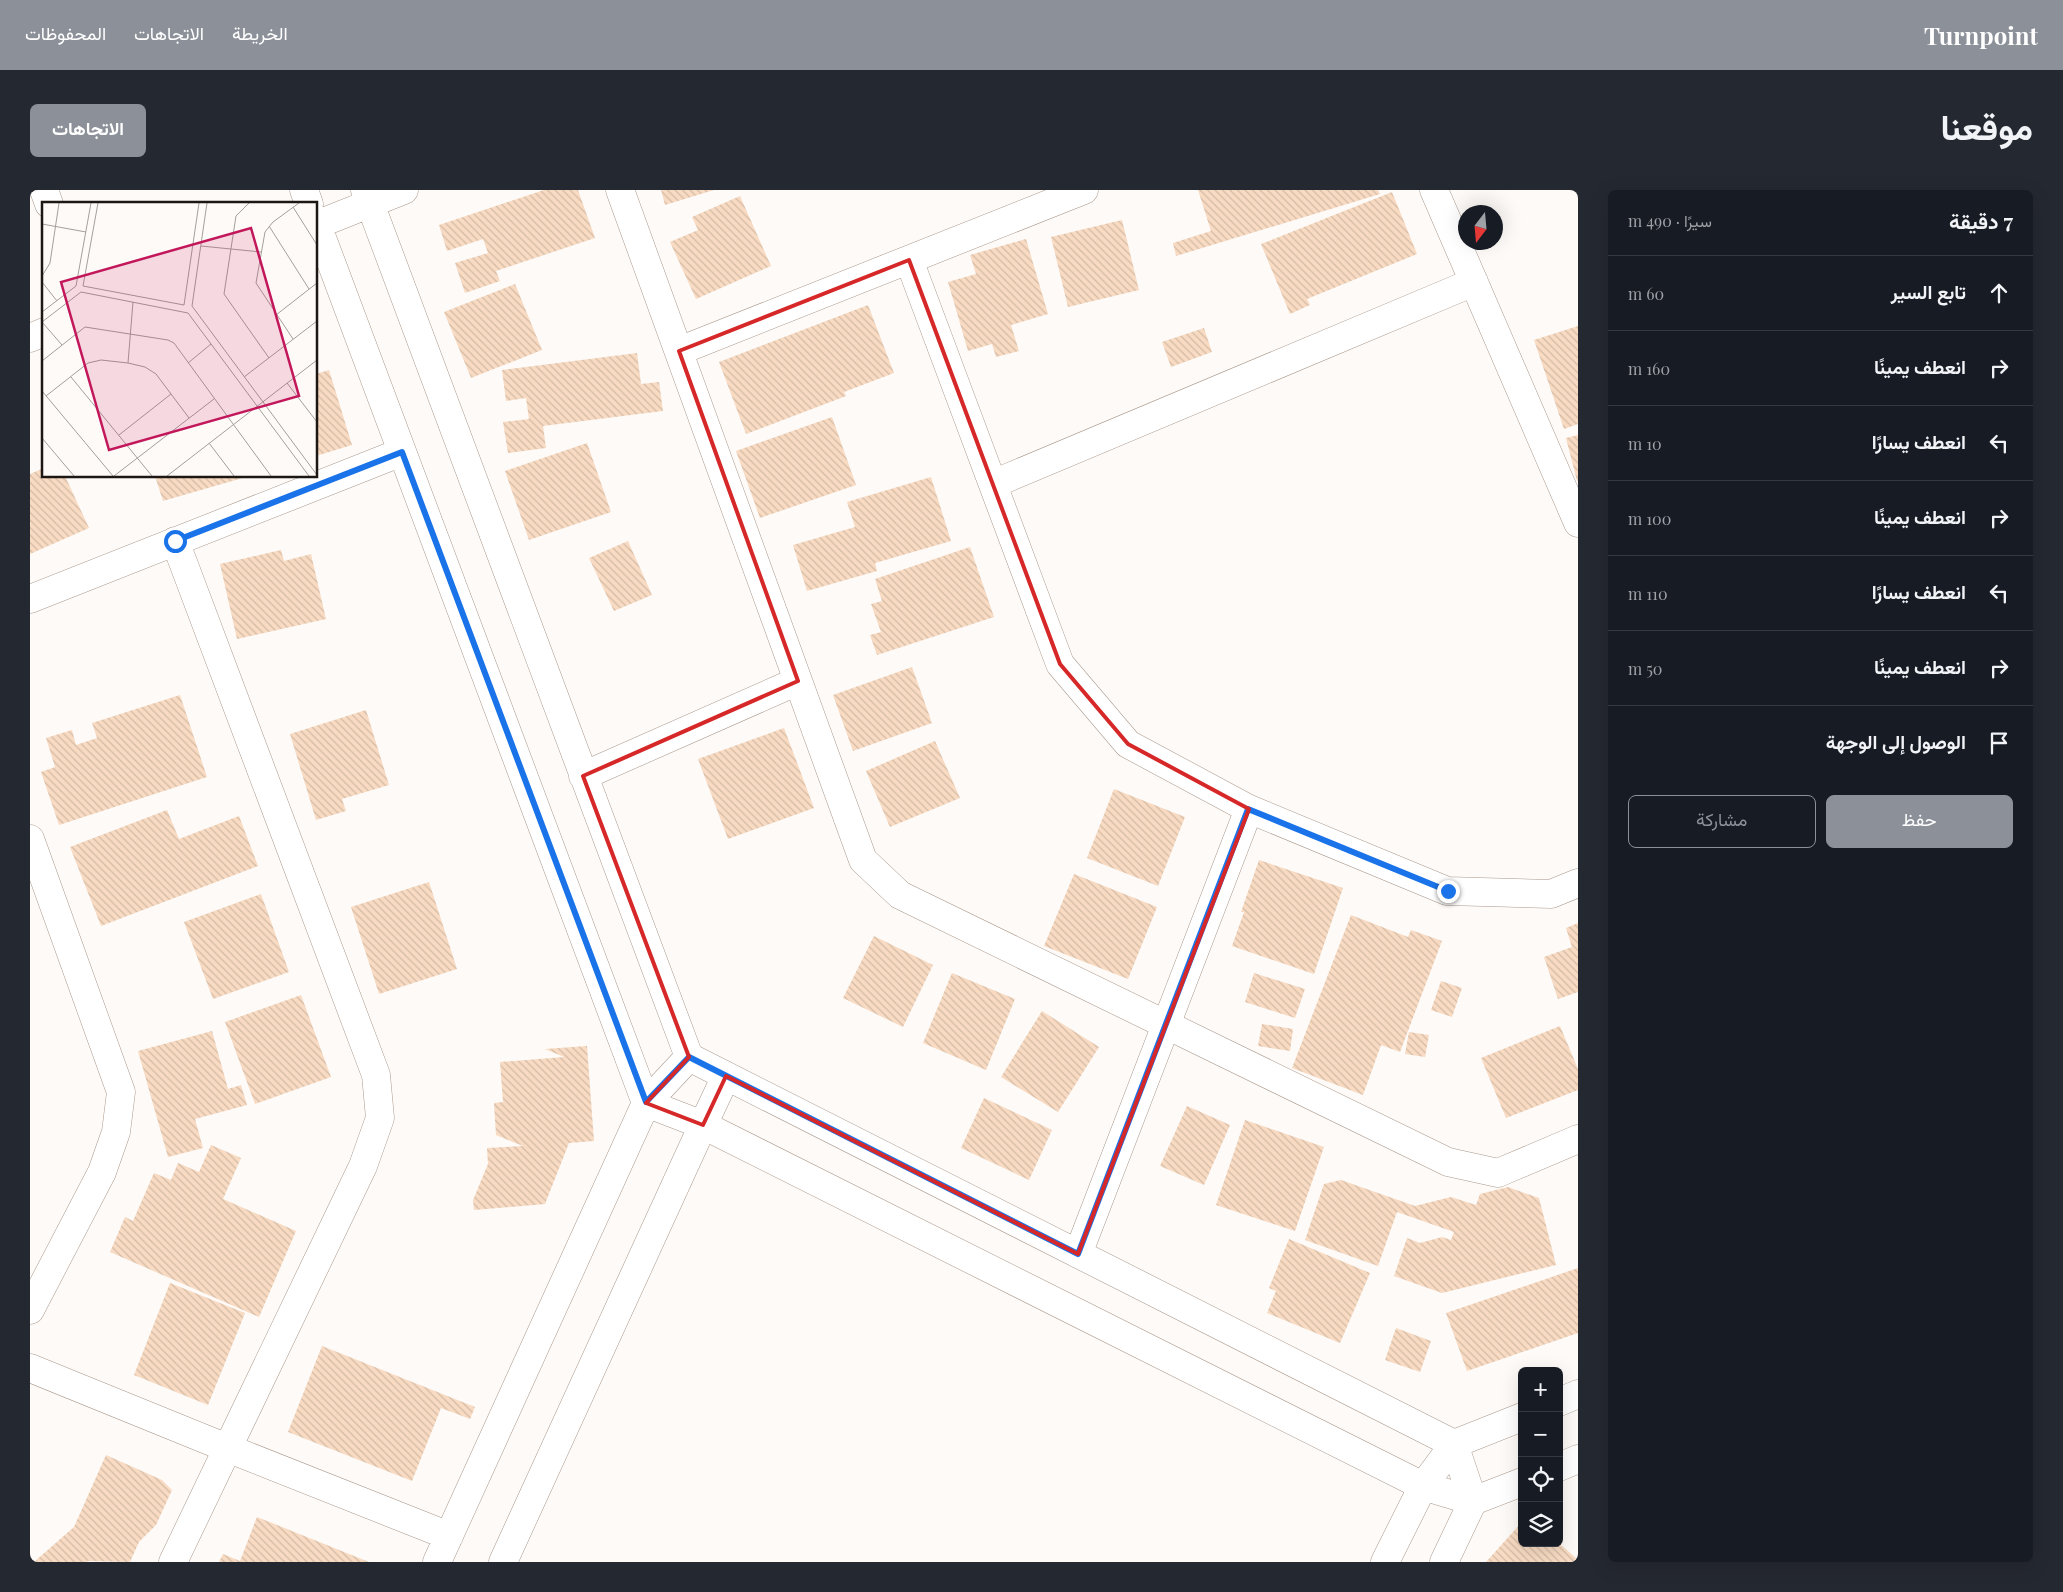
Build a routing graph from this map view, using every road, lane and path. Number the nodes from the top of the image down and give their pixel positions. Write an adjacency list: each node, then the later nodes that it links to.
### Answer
1 (44, 190): 8 (street)
2 (304, 190): 9 (street)
3 (404, 190): 7 (street)
4 (620, 190): 16 (street)
5 (1084, 190): 12 (street)
6 (1434, 190): 13 (street)
7 (367, 197): 10 (street); 23 (street)
8 (48, 202)
9 (309, 202)
10 (318, 218)
11 (318, 227): 17 (street)
12 (909, 260): 16 (street); 18 (street)
13 (1474, 282): 18 (street); 19 (street)
14 (42, 333): 15 (street)
15 (30, 338)
16 (679, 351): 22 (street)
17 (402, 452): 20 (street); 30 (street)
18 (993, 484): 24 (street)
19 (1578, 523)
20 (175, 541): 21 (street); 40 (street)
21 (30, 599)
22 (798, 681): 23 (street); 27 (street)
23 (584, 776): 28 (street)
24 (1248, 809): 26 (street); 27 (street)
25 (31, 847): 34 (street)
26 (1578, 883)
27 (1166, 1024): 32 (street); 33 (street)
28 (689, 1057): 29 (street); 30 (street)
29 (726, 1076): 31 (street); 33 (street)
30 (646, 1102): 31 (street); 46 (street)
31 (704, 1125): 44 (street); 49 (street)
32 (1578, 1139)
33 (1078, 1254): 39 (street)
34 (30, 1310)
35 (30, 1368): 40 (street)
36 (1578, 1394): 37 (street)
37 (1563, 1400)
38 (1518, 1419): 39 (street)
39 (1454, 1444): 44 (street); 45 (street)
40 (227, 1448): 46 (street); 47 (street)
41 (1578, 1459): 42 (street)
42 (1563, 1465)
43 (1518, 1484): 45 (street)
44 (1423, 1486): 45 (street); 50 (street)
45 (1473, 1501): 51 (street)
46 (449, 1536): 48 (street)
47 (173, 1562)
48 (437, 1562)
49 (503, 1562)
50 (1385, 1562)
51 (1444, 1562)

